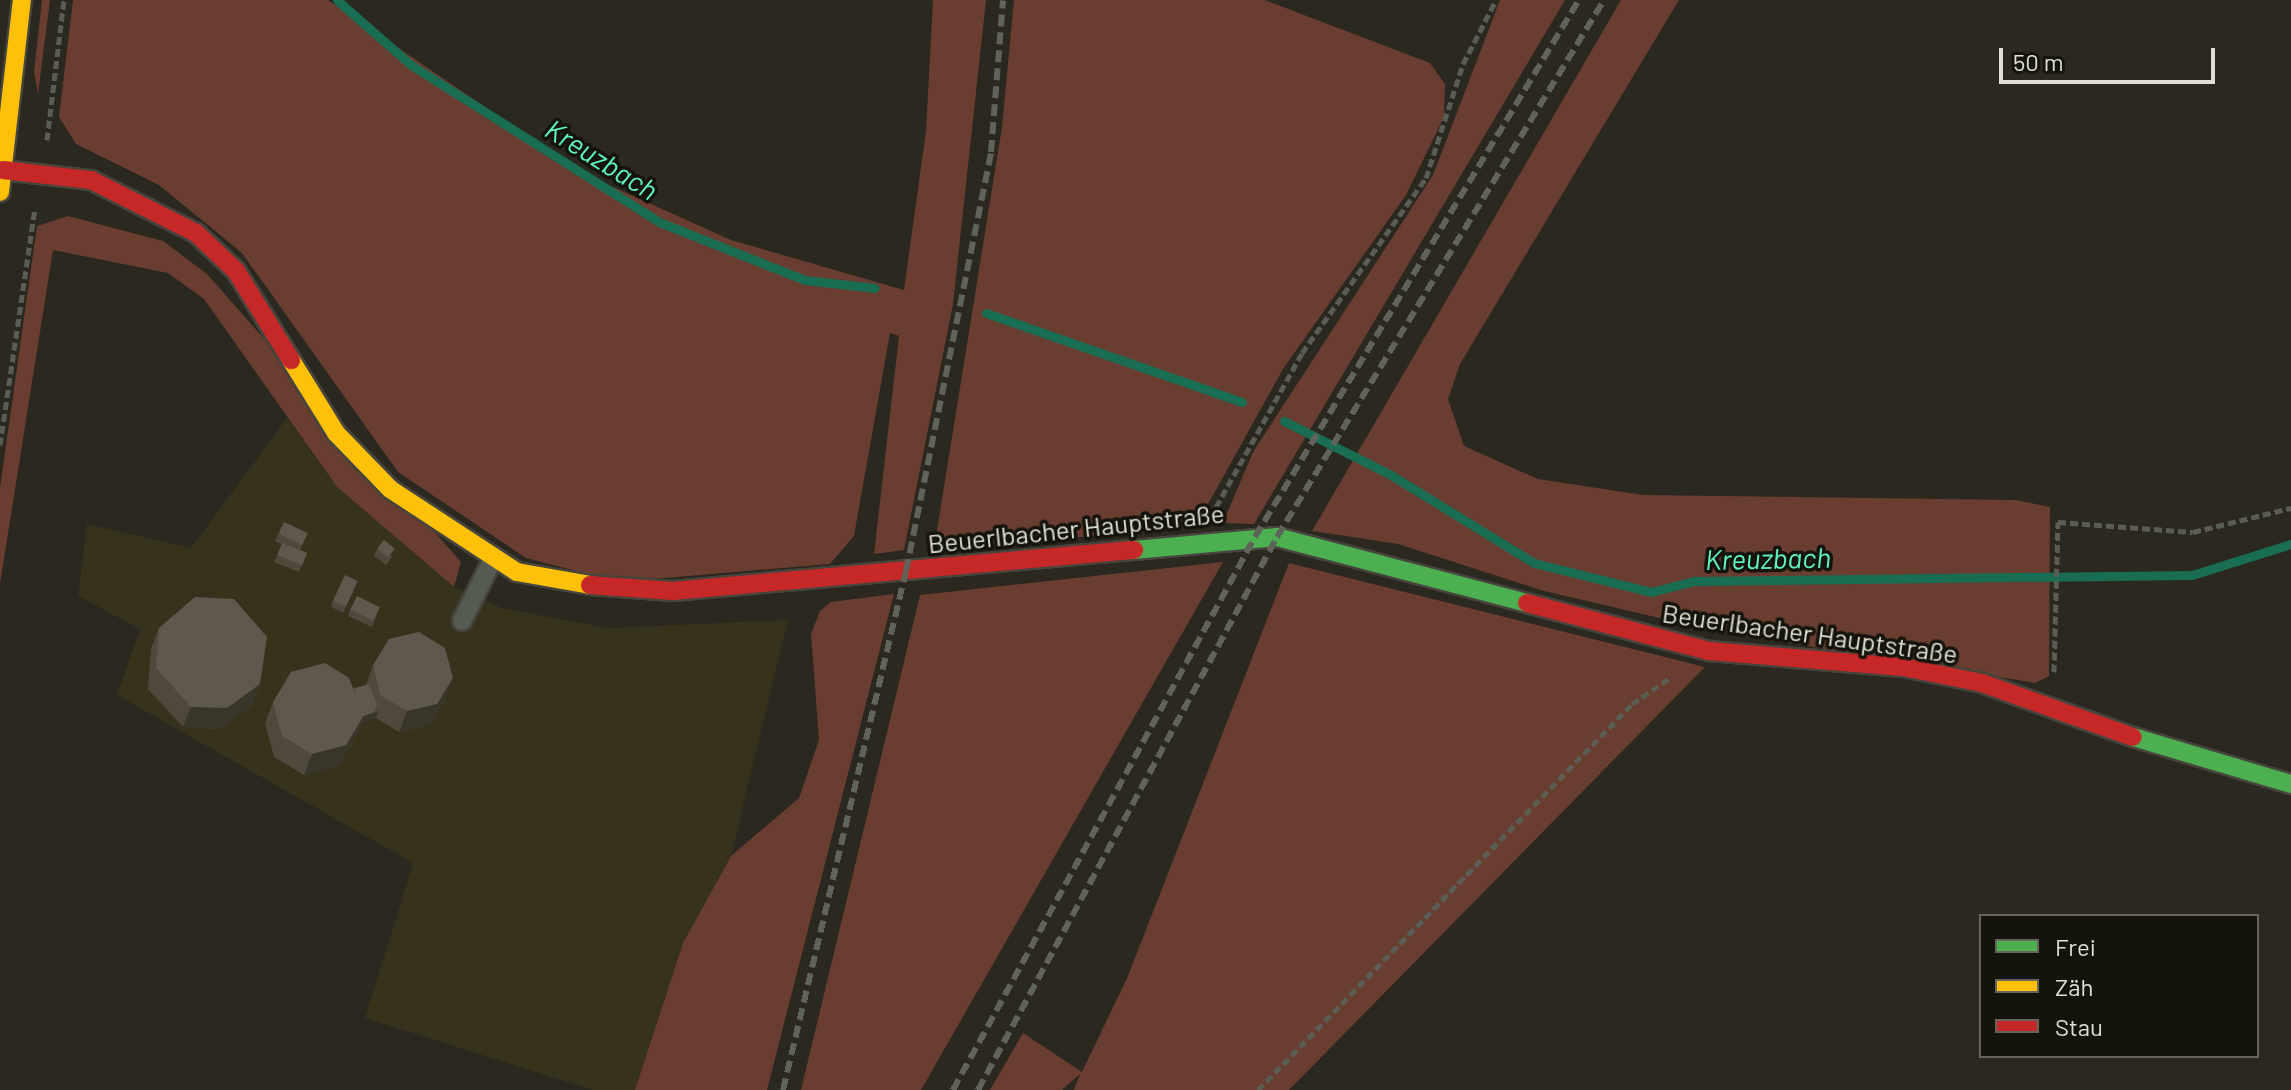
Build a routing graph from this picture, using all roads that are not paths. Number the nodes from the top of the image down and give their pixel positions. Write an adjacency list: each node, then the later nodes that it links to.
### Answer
1 (22, 0): 2 (street)
2 (2, 170): 3 (street); 4 (street, Beuerlbacher Hauptstraße)
3 (0, 192)
4 (493, 559): 5 (lane); 6 (street, Beuerlbacher Hauptstraße)
5 (462, 621)
6 (2291, 784)

